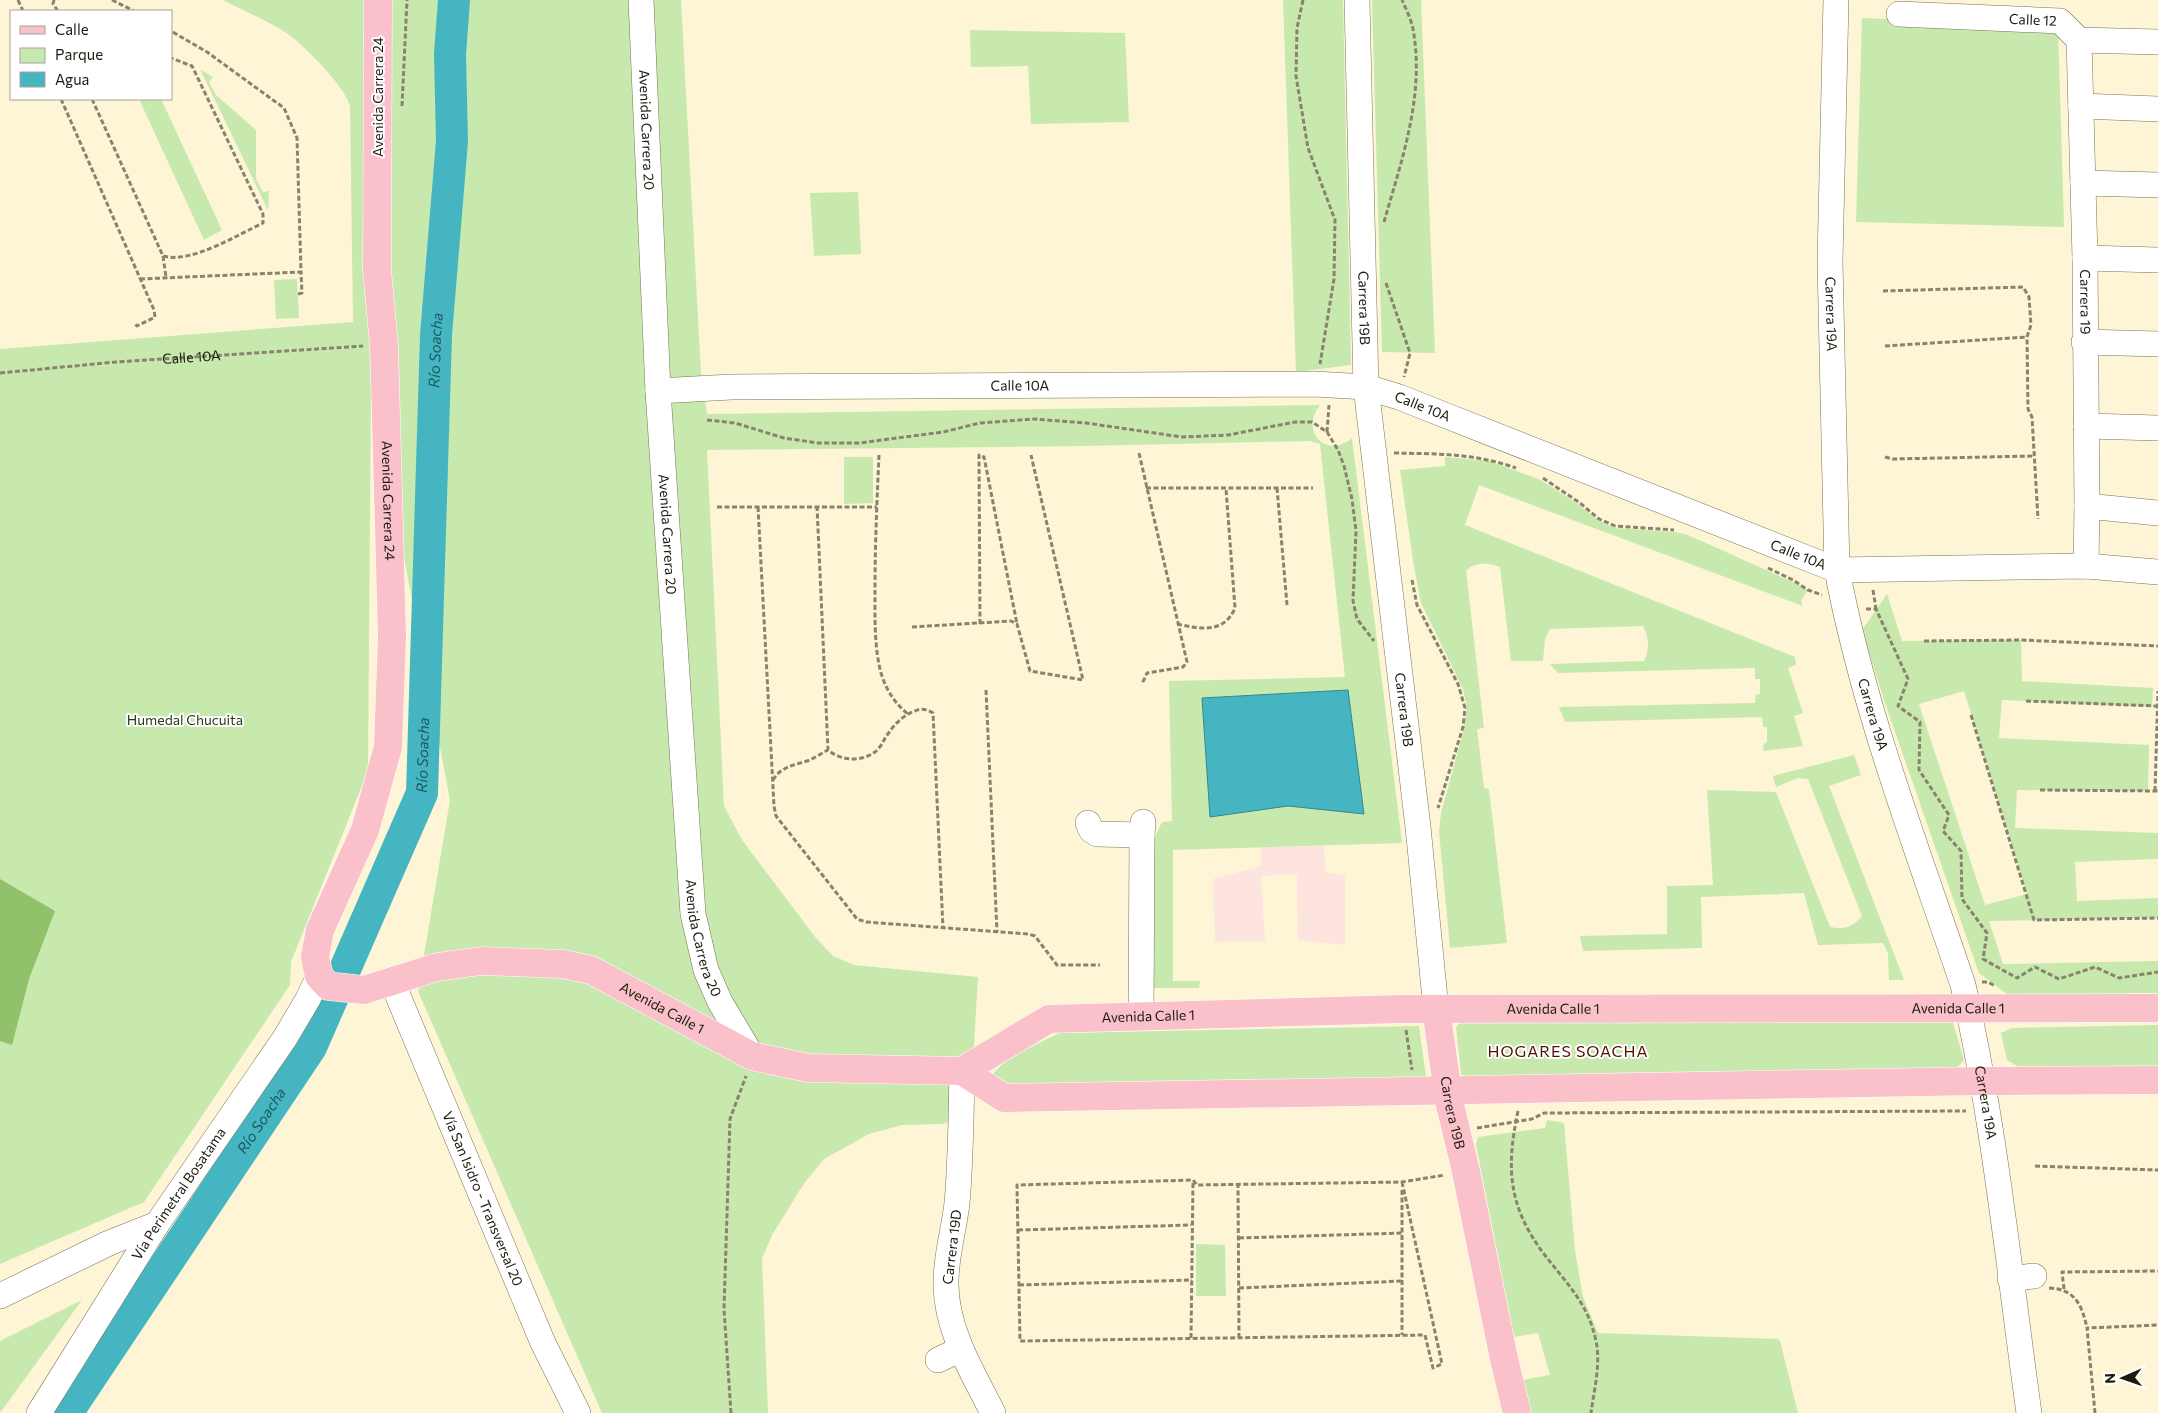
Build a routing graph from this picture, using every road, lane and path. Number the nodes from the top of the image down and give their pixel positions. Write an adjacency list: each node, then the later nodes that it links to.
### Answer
1 (112, 0): 8 (path)
2 (378, 0): 34 (main road, Avenida Carrera 24)
3 (641, 0): 39 (street, Avenida Carrera 20)
4 (1303, 0): 37 (path)
5 (1357, 0): 38 (street, Carrera 19B)
6 (1402, 0): 20 (path)
7 (1836, 0): 69 (street, Carrera 19A)
8 (132, 10)
9 (1899, 14): 11 (street, Calle 12)
10 (173, 32): 24 (path)
11 (2079, 40): 12 (street); 16 (street, Carrera 19)
12 (2158, 42)
13 (172, 58): 21 (path)
14 (61, 100): 26 (path)
15 (92, 100): 21 (path)
16 (2081, 106): 17 (street); 18 (street, Carrera 19)
17 (2158, 109)
18 (2083, 183): 19 (street); 22 (street, Carrera 19)
19 (2158, 185)
20 (1383, 227)
21 (163, 256): 25 (path)
22 (2085, 258): 23 (street); 32 (street, Carrera 19)
23 (2158, 260)
24 (301, 272): 25 (path); 29 (path)
25 (166, 277): 26 (path)
26 (140, 279): 30 (path)
27 (1386, 282): 40 (path)
28 (1882, 291): 31 (path)
29 (298, 294)
30 (134, 323)
31 (2026, 337): 35 (path); 51 (path)
32 (2084, 342): 33 (street); 42 (street, Carrera 19)
33 (2158, 344)
34 (384, 345): 36 (path, Calle 10A); 99 (main road, Avenida Carrera 24)
35 (1885, 346)
36 (0, 373)
37 (1314, 384): 38 (street, Calle 10A); 39 (street, Calle 10A); 44 (path)
38 (1366, 387): 40 (street, Calle 10A); 80 (street, Carrera 19B)
39 (658, 391): 106 (street, Avenida Carrera 20)
40 (1399, 397): 69 (street, Calle 10A)
41 (707, 420): 44 (path)
42 (2086, 426): 43 (street); 60 (street, Carrera 19)
43 (2158, 428)
44 (1327, 432): 80 (path)
45 (1392, 445): 47 (path)
46 (1139, 453): 55 (path)
47 (1393, 453): 52 (path); 53 (path)
48 (879, 455): 63 (path)
49 (1031, 455): 75 (path)
50 (1885, 456): 51 (path)
51 (2034, 456): 65 (path)
52 (1395, 462)
53 (1525, 471)
54 (1542, 478): 66 (path)
55 (1146, 488): 56 (path); 76 (path)
56 (1226, 488): 57 (path); 76 (path)
57 (1277, 488): 58 (path); 72 (path)
58 (1313, 488)
59 (817, 506): 62 (path); 63 (path); 88 (path)
60 (2087, 506): 64 (street); 67 (street, Carrera 19)
61 (717, 507): 62 (path)
62 (758, 507): 89 (path)
63 (877, 507): 86 (path)
64 (2158, 513)
65 (2038, 520)
66 (1682, 532)
67 (2086, 566): 69 (street, Calle 10A); 70 (street, Calle 10A)
68 (1766, 567): 73 (path)
69 (1837, 570): 73 (street, Carrera 19A)
70 (2158, 572)
71 (1412, 579): 92 (path)
72 (1287, 605)
73 (1845, 610): 98 (path); 104 (street, Carrera 19A)
74 (980, 624): 75 (path); 75 (path); 77 (path)
75 (1017, 624)
76 (1178, 624): 81 (path)
77 (912, 627)
78 (1924, 641): 79 (path)
79 (2158, 646)
80 (1397, 661): 103 (street, Carrera 19B)
81 (1142, 684)
82 (986, 690): 96 (path)
83 (2158, 691): 85 (path)
84 (2026, 701): 85 (path)
85 (2156, 706): 91 (path)
86 (908, 714): 88 (path); 95 (path)
87 (1971, 715): 94 (path)
88 (828, 750): 89 (path)
89 (772, 781): 95 (path)
90 (2040, 790): 91 (path)
91 (2157, 791)
92 (1436, 814)
93 (1088, 823): 105 (street)
94 (2158, 918)
95 (943, 928): 96 (path)
96 (996, 932): 97 (path)
97 (1100, 964)
98 (2158, 972)
99 (324, 981): 100 (main road, Avenida Calle 1); 122 (street, Vía Perimetral Bosatama)
100 (395, 981): 106 (main road, Avenida Calle 1); 143 (street, Vía San Isidro - Transversal 20)
101 (2158, 1008): 104 (main road, Avenida Calle 1)
102 (1402, 1009): 103 (main road, Avenida Calle 1); 105 (main road, Avenida Calle 1); 110 (path)
103 (1436, 1009): 104 (main road, Avenida Calle 1); 111 (main road, Carrera 19B)
104 (1968, 1009): 109 (street, Carrera 19A)
105 (1141, 1018): 107 (main road, Avenida Calle 1)
106 (752, 1056): 107 (main road, Avenida Calle 1); 144 (path)
107 (962, 1071): 110 (main road); 140 (street, Carrera 19D)
108 (2158, 1080): 109 (main road)
109 (1983, 1081): 111 (main road); 129 (street, Carrera 19A)
110 (1415, 1090): 111 (main road)
111 (1448, 1090): 117 (main road, Carrera 19B)
112 (1519, 1103): 114 (path)
113 (1973, 1111): 114 (path)
114 (1516, 1121): 115 (path); 147 (path)
115 (1474, 1131)
116 (2035, 1166): 118 (path)
117 (1457, 1169): 120 (path); 146 (main road, Carrera 19B)
118 (2158, 1170)
119 (1193, 1180): 121 (path); 123 (path); 124 (path)
120 (1402, 1182): 121 (path); 125 (path); 137 (path)
121 (1238, 1183): 126 (path)
122 (157, 1224): 134 (street); 142 (street, Vía Perimetral Bosatama)
123 (1191, 1225): 124 (path); 128 (path)
124 (1018, 1230): 131 (path)
125 (1402, 1233): 126 (path); 130 (path)
126 (1239, 1238): 132 (path)
127 (2158, 1271): 133 (path)
128 (1192, 1280): 131 (path); 139 (path)
129 (2030, 1281): 133 (path); 148 (street, Carrera 19A)
130 (1402, 1282): 132 (path); 137 (path)
131 (1019, 1285): 139 (path)
132 (1239, 1288): 138 (path)
133 (2064, 1289): 136 (path)
134 (0, 1296)
135 (2158, 1325): 136 (path)
136 (2086, 1328): 149 (path)
137 (1402, 1335): 138 (path)
138 (1239, 1337): 139 (path)
139 (1191, 1338)
140 (961, 1349): 141 (street); 145 (street, Carrera 19D)
141 (938, 1360)
142 (39, 1413)
143 (578, 1413)
144 (731, 1413)
145 (993, 1413)
146 (1517, 1413)
147 (1591, 1413)
148 (2029, 1413)
149 (2095, 1413)

